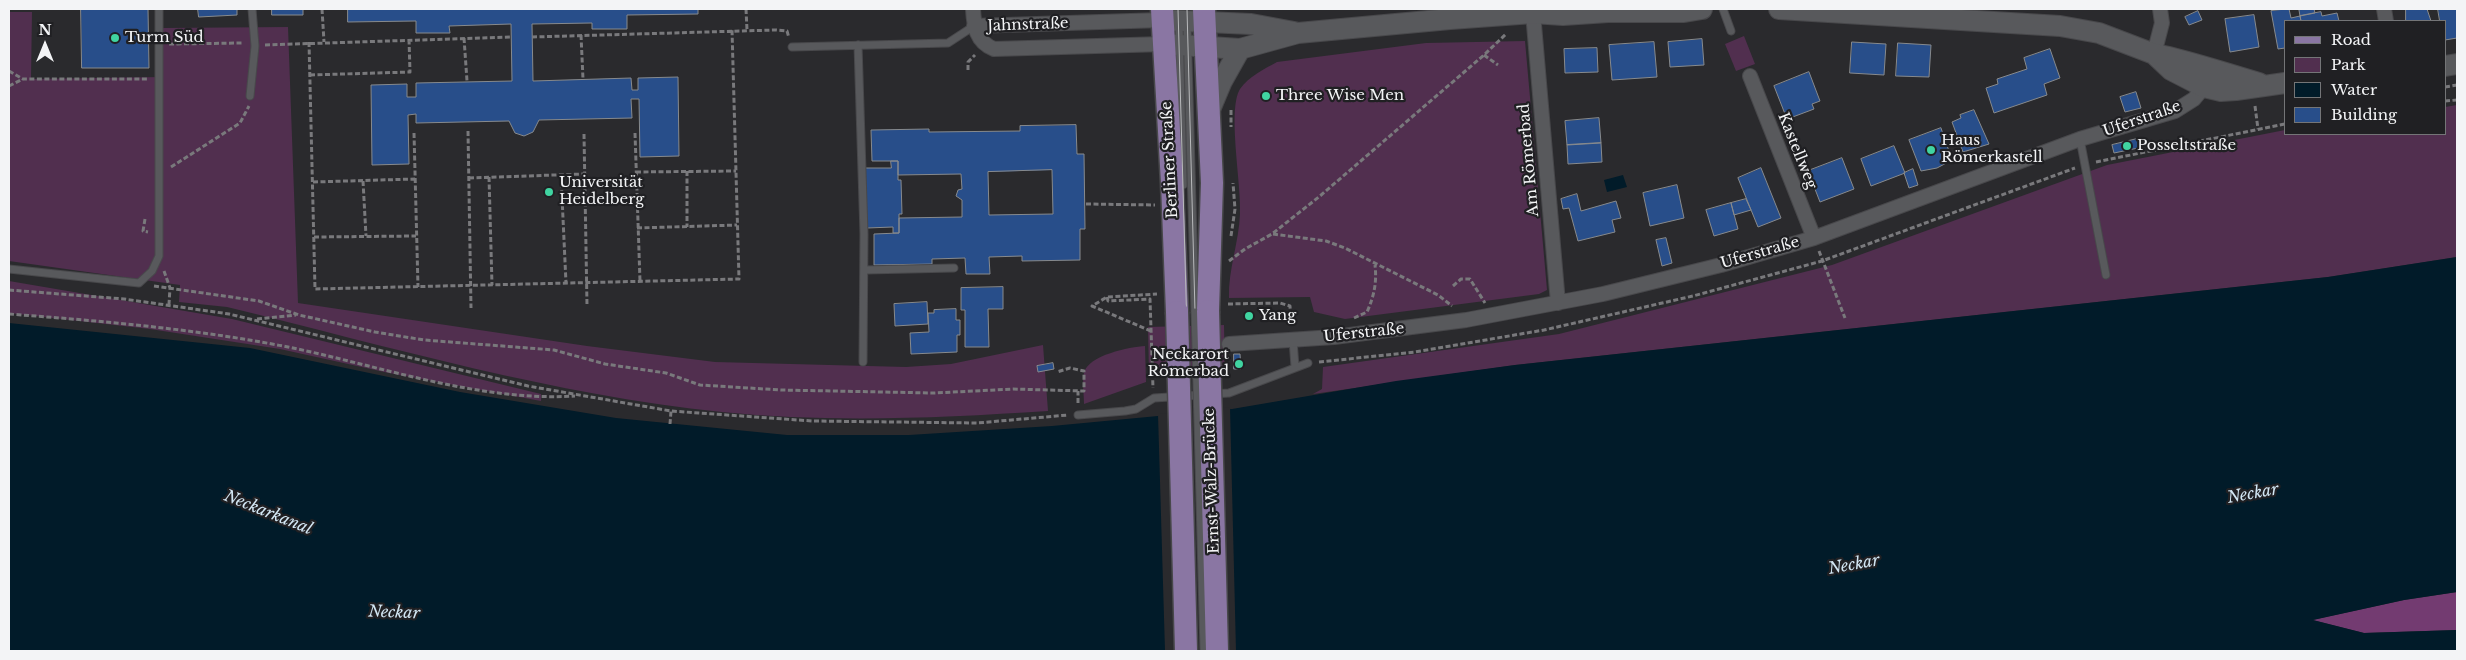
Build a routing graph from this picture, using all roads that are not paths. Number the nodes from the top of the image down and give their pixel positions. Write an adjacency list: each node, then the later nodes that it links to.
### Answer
1 (159, 9): 28 (lane)
2 (252, 9): 23 (lane)
3 (973, 9): 12 (street)
4 (1702, 9): 8 (street)
5 (1723, 9): 13 (lane)
6 (1779, 9): 19 (street)
7 (2160, 9): 19 (street)
8 (1611, 10): 9 (street, Jahnstraße)
9 (1536, 11): 10 (street, Jahnstraße); 31 (street, Am Römerbad)
10 (1450, 14): 14 (street, Jahnstraße)
11 (1183, 17): 12 (street, Jahnstraße); 14 (street, Jahnstraße); 16 (main road, Berliner Straße); 16 (main road, Berliner Straße)
12 (974, 26): 15 (lane); 16 (street, Jahnstraße)
13 (1731, 31)
14 (1298, 33): 18 (street, Jahnstraße)
15 (858, 45): 17 (lane); 29 (lane)
16 (1184, 45): 18 (street, Jahnstraße); 24 (main road, Berliner Straße); 32 (main road, Berliner Straße)
17 (792, 47)
18 (1240, 49): 24 (street)
19 (2154, 54): 21 (street); 22 (street)
20 (1750, 76): 26 (street, Kastellweg)
21 (2275, 84): 22 (street)
22 (2204, 87): 25 (street, Uferstraße)
23 (250, 96)
24 (1209, 113): 32 (main road, Berliner Straße)
25 (2080, 139): 26 (street, Uferstraße); 30 (lane)
26 (1814, 238): 31 (street, Uferstraße)
27 (954, 268): 29 (lane)
28 (9, 269)
29 (865, 270): 35 (lane)
30 (2106, 275)
31 (1558, 303): 33 (street, Uferstraße)
32 (1197, 310): 39 (main road, Ernst-Walz-Brücke, bridge); 40 (lane); 41 (lane, bridge); 42 (main road, Ernst-Walz-Brücke, bridge)
33 (1293, 340): 34 (street, Uferstraße); 37 (lane)
34 (1229, 344)
35 (863, 362)
36 (1308, 363): 37 (lane)
37 (1295, 366): 38 (lane)
38 (1078, 415)
39 (1186, 651)
40 (1196, 651)
41 (1204, 651)
42 (1217, 651)

